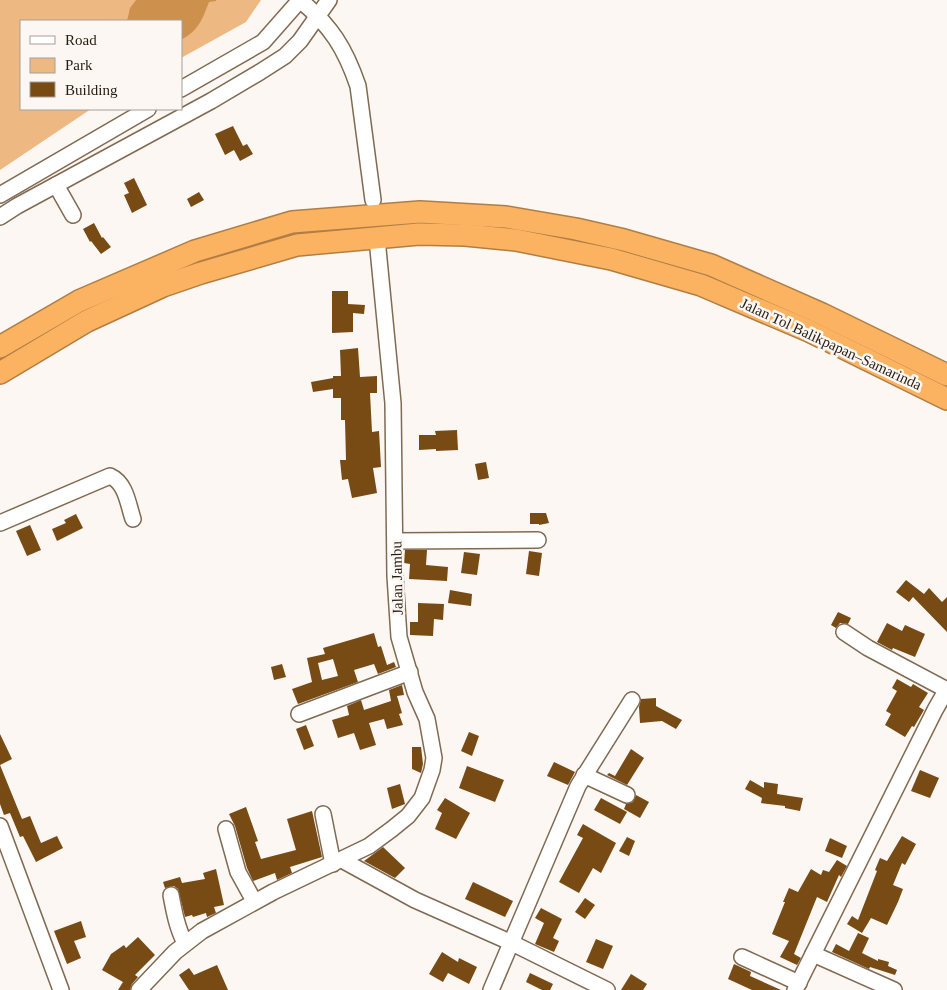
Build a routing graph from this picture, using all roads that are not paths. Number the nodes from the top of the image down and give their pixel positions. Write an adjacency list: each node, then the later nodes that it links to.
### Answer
1 (300, 0): 3 (street); 4 (street)
2 (329, 0): 3 (street)
3 (318, 16): 7 (street); 10 (street)
4 (182, 88)
5 (146, 110): 6 (street)
6 (77, 150): 7 (street); 9 (street)
7 (87, 169): 8 (street)
8 (56, 185): 11 (street); 12 (street)
9 (0, 195)
10 (373, 200)
11 (73, 216)
12 (0, 217)
13 (378, 249): 20 (street, Jalan Jambu)
14 (0, 347): 16 (highway, Jalan Tol Balikpapan–Samarinda)
15 (0, 373): 17 (highway, Jalan Tol Balikpapan–Samarinda)
16 (947, 375)
17 (947, 399)
18 (133, 519): 19 (street)
19 (0, 523)
20 (396, 540): 21 (street); 23 (street, Jalan Jambu)
21 (538, 540)
22 (844, 632): 24 (street)
23 (410, 672): 26 (street); 32 (street, Jalan Jambu)
24 (947, 689): 37 (street)
25 (632, 700): 27 (street)
26 (299, 714)
27 (584, 775): 28 (street); 36 (street)
28 (627, 795)
29 (323, 814): 32 (street)
30 (0, 826): 40 (street)
31 (226, 829): 34 (street)
32 (338, 862): 34 (street, Jalan Jambu); 36 (street)
33 (171, 895): 35 (street)
34 (254, 901): 35 (street, Jalan Jambu)
35 (185, 942): 41 (street, Jalan Jambu)
36 (512, 943): 42 (street); 43 (street)
37 (813, 954): 39 (street); 44 (street)
38 (742, 957): 39 (street)
39 (797, 987)
40 (61, 990)
41 (139, 990)
42 (490, 990)
43 (607, 990)
44 (894, 990)

